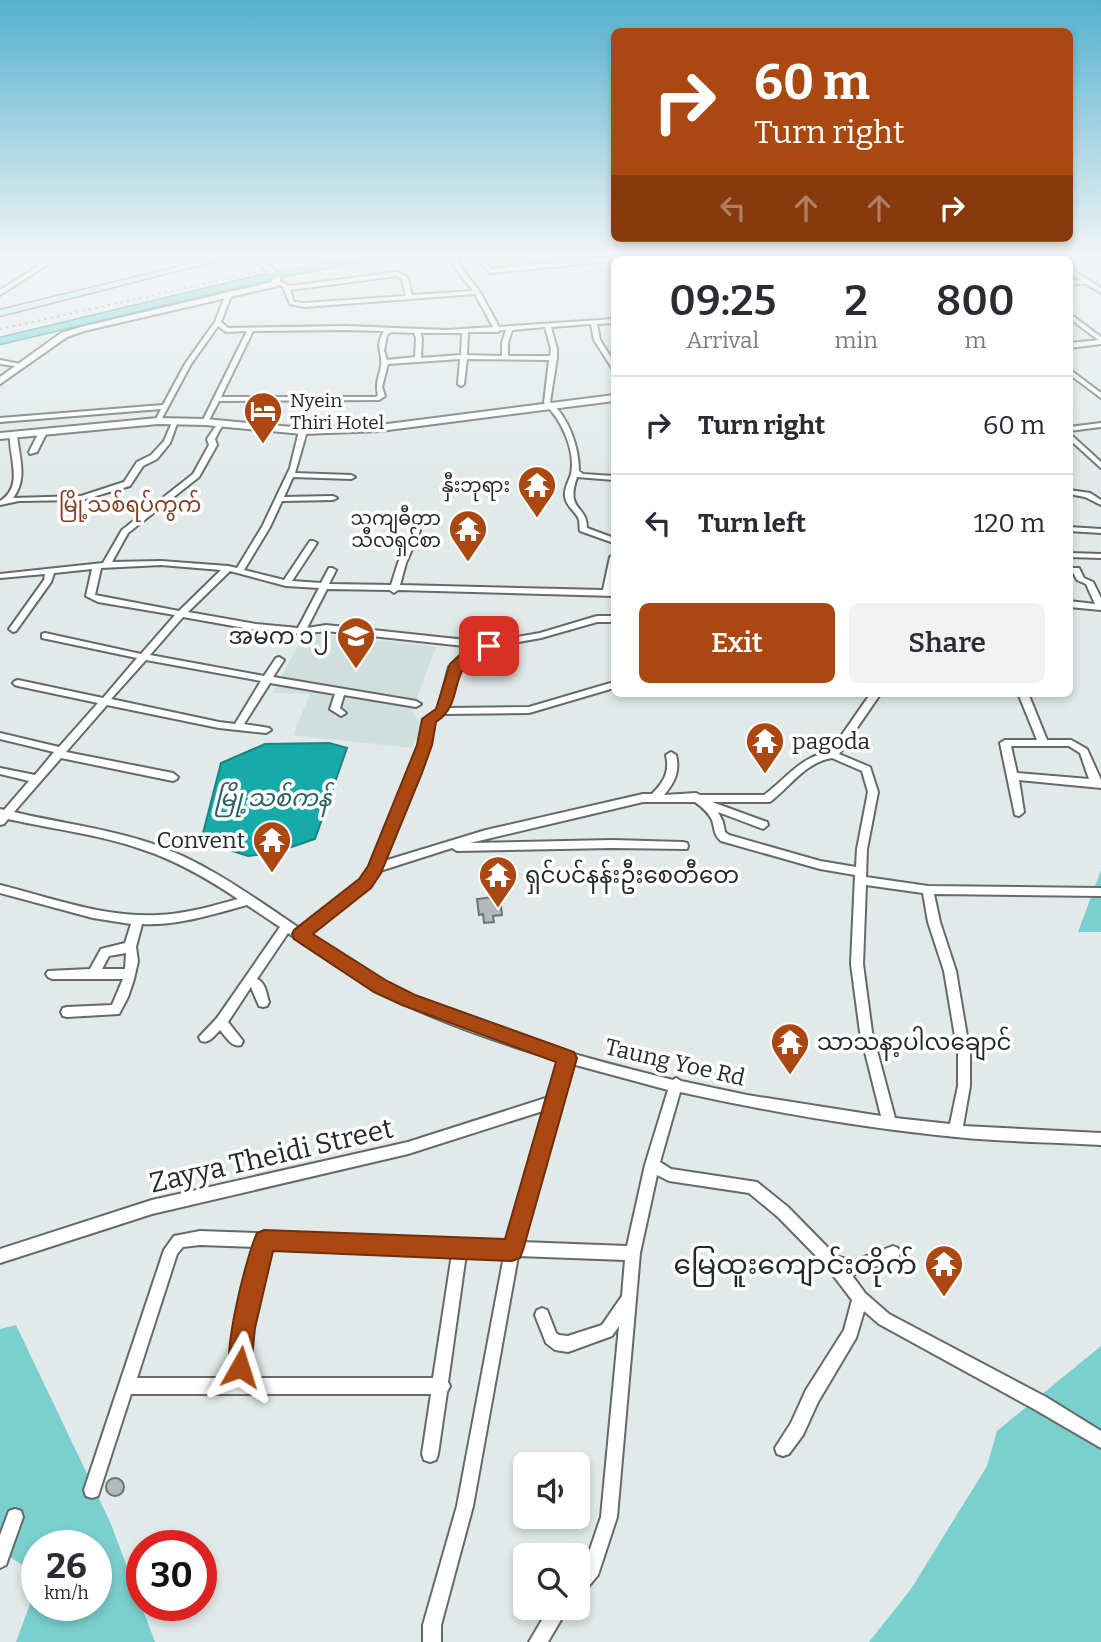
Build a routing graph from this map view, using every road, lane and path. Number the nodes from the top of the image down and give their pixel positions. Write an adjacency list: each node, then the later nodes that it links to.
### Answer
1 (250, 331): 27 (street)
2 (416, 331): 17 (street)
3 (465, 331): 15 (street)
4 (42, 332): 11 (highway)
5 (74, 332): 21 (street)
6 (211, 332): 28 (street)
7 (387, 332): 19 (street)
8 (508, 332): 14 (street)
9 (549, 332): 16 (street)
10 (596, 332): 20 (street)
11 (0, 341)
12 (1101, 341): 13 (street)
13 (1073, 345)
14 (505, 356): 15 (street); 16 (street)
15 (464, 357): 17 (street); 24 (street)
16 (554, 358): 29 (street)
17 (415, 360): 19 (street)
18 (0, 362): 21 (street)
19 (385, 362): 27 (street)
20 (611, 362)
21 (22, 365): 23 (street)
22 (1073, 374): 25 (street)
23 (0, 381)
24 (461, 384)
25 (1101, 396)
26 (611, 398): 29 (street)
27 (218, 399): 33 (street)
28 (165, 407): 30 (street); 32 (street)
29 (554, 407): 37 (street); 44 (street)
30 (0, 420)
31 (175, 421): 32 (street); 33 (street); 51 (street)
32 (158, 422): 38 (street)
33 (205, 422): 34 (street)
34 (220, 424): 37 (street); 64 (street)
35 (1101, 425): 36 (street)
36 (1073, 428)
37 (303, 431): 45 (street)
38 (43, 432): 39 (street); 42 (street)
39 (13, 435): 40 (street); 55 (street)
40 (0, 436)
41 (1073, 439): 43 (street)
42 (33, 452)
43 (1101, 466)
44 (575, 472): 47 (street); 60 (street)
45 (290, 475): 46 (street); 54 (street)
46 (351, 477)
47 (611, 478)
48 (1073, 493): 50 (street)
49 (1101, 494): 50 (street)
50 (1087, 495): 56 (street)
51 (91, 496): 53 (street); 55 (street)
52 (334, 498): 54 (street)
53 (108, 499)
54 (278, 499): 67 (street)
55 (4, 501)
56 (1101, 503)
57 (1073, 529): 59 (street)
58 (416, 531): 73 (street)
59 (1101, 531)
60 (611, 540)
61 (313, 544): 71 (street)
62 (1073, 555): 63 (street)
63 (1101, 556)
64 (102, 566): 65 (street); 66 (street); 77 (street)
65 (228, 568): 67 (street); 77 (street)
66 (51, 570): 70 (street); 79 (street)
67 (240, 570): 71 (street)
68 (332, 570): 72 (street)
69 (1076, 570): 76 (street)
70 (0, 576)
71 (286, 583): 72 (street)
72 (323, 586): 73 (street); 80 (street)
73 (394, 590): 74 (street)
74 (611, 593)
75 (1073, 604): 76 (street)
76 (1101, 607)
77 (181, 614): 80 (street); 83 (street)
78 (611, 619): 82 (street)
79 (13, 629)
80 (301, 631): 82 (street)
81 (45, 636): 83 (street)
82 (476, 647): 93 (street)
83 (144, 657): 85 (street); 91 (street)
84 (279, 660): 85 (street)
85 (266, 680): 88 (street); 95 (street)
86 (18, 683): 91 (street)
87 (611, 686): 93 (street)
88 (340, 692): 92 (street); 94 (street)
89 (873, 697): 101 (street)
90 (1025, 697): 98 (street)
91 (104, 702): 95 (street); 99 (street)
92 (416, 704)
93 (442, 711): 114 (street)
94 (341, 713)
95 (237, 728): 96 (street)
96 (266, 730)
97 (0, 736): 99 (street)
98 (1043, 742): 103 (street); 106 (street)
99 (60, 752): 104 (street); 105 (street)
100 (671, 755): 107 (street)
101 (833, 755): 108 (street); 115 (street)
102 (0, 771): 105 (street)
103 (1013, 776): 106 (street); 109 (street)
104 (173, 777)
105 (37, 779): 110 (street)
106 (1099, 784)
107 (656, 797): 108 (street); 113 (street)
108 (700, 800): 111 (street); 115 (street)
109 (1019, 812)
110 (2, 816): 119 (street, Taung Yoe Rd)
111 (763, 825)
112 (683, 846): 113 (street)
113 (436, 849): 114 (street)
114 (376, 868): 122 (street)
115 (861, 876): 117 (street); 136 (street)
116 (0, 889): 120 (street)
117 (928, 890): 118 (street); 137 (street)
118 (1101, 892)
119 (246, 901): 120 (street); 121 (street, Taung Yoe Rd)
120 (138, 919): 123 (street)
121 (287, 926): 122 (street, Taung Yoe Rd); 127 (street)
122 (300, 934): 133 (street, Taung Yoe Rd)
123 (130, 947): 124 (street); 126 (street)
124 (94, 973): 125 (street); 126 (street)
125 (52, 974)
126 (129, 974): 129 (street)
127 (249, 981): 128 (street); 130 (street)
128 (263, 1002)
129 (67, 1012)
130 (222, 1022): 131 (street); 132 (street)
131 (205, 1037)
132 (237, 1041)
133 (567, 1058): 134 (street, Taung Yoe Rd); 135 (street)
134 (676, 1084): 136 (street, Taung Yoe Rd); 139 (street)
135 (553, 1102): 142 (street); 145 (street, Zayya Theidi Street)
136 (889, 1121): 137 (street, Taung Yoe Rd)
137 (955, 1131): 138 (street, Taung Yoe Rd)
138 (1101, 1139)
139 (652, 1165): 143 (street); 146 (street)
140 (264, 1241): 141 (street); 151 (street); 152 (street)
141 (460, 1248): 142 (street); 150 (street)
142 (512, 1250): 143 (street); 161 (street)
143 (633, 1253): 147 (street)
144 (893, 1253): 146 (street)
145 (0, 1256)
146 (831, 1261): 148 (street)
147 (628, 1298): 149 (street); 159 (street)
148 (860, 1298): 153 (street); 154 (street)
149 (542, 1315)
150 (442, 1385): 152 (street); 155 (street)
151 (127, 1386): 152 (street); 156 (street)
152 (238, 1386)
153 (1101, 1440)
154 (783, 1448)
155 (430, 1454)
156 (92, 1490)
157 (15, 1517): 158 (street)
158 (0, 1559)
159 (590, 1571)
160 (552, 1620): 162 (street)
161 (432, 1642)
162 (538, 1642)

